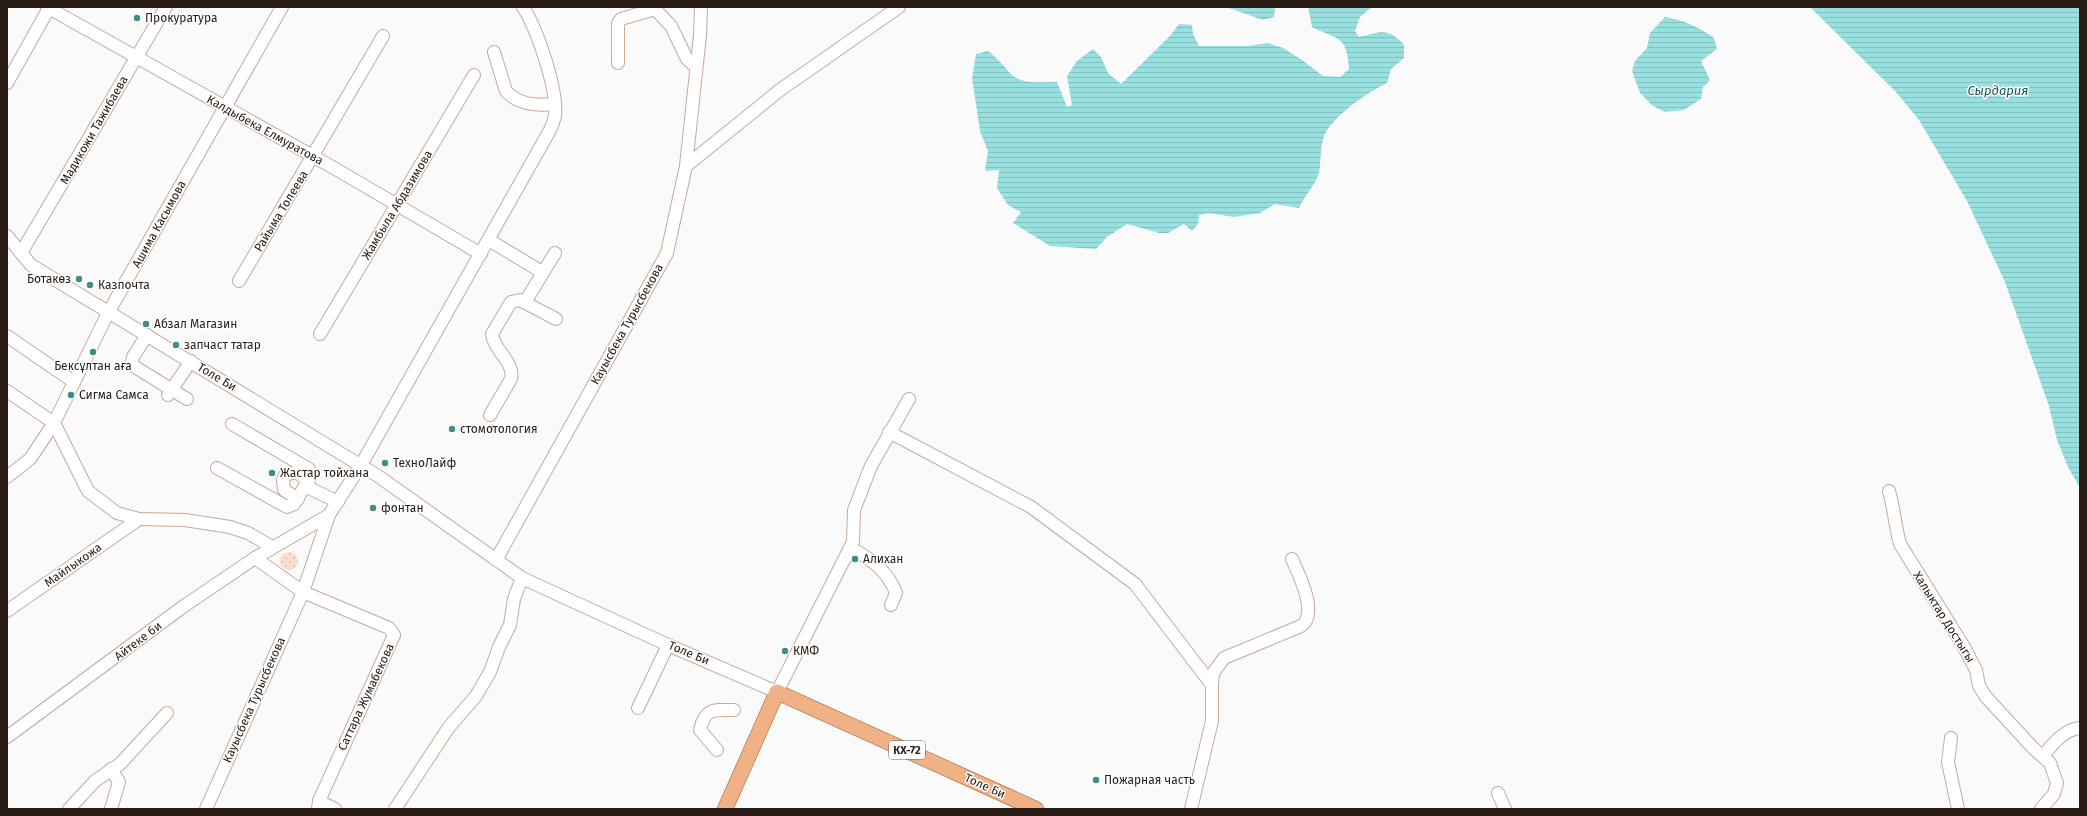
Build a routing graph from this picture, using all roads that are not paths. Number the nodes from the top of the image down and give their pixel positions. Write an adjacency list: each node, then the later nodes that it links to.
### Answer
1 (48, 7): 10 (street, Калдыбека Елмуратова); 14 (street)
2 (166, 7): 10 (street, Мадикожи Тажибаева)
3 (282, 7): 16 (street, Ашима Касымова)
4 (523, 7): 15 (street)
5 (701, 7): 12 (street, Кауысбека Турысбекова)
6 (899, 7): 18 (street)
7 (654, 8): 11 (street); 12 (street)
8 (383, 36): 17 (street, Райыма Толеева)
9 (494, 52): 15 (street)
10 (137, 57): 16 (street, Калдыбека Елмуратова); 22 (street, Мадикожи Тажибаева)
11 (618, 63)
12 (696, 67): 18 (street, Кауысбека Турысбекова)
13 (474, 75): 19 (street, Жамбыла Абдазимова)
14 (7, 83)
15 (554, 104): 21 (street)
16 (224, 108): 17 (street, Калдыбека Елмуратова); 28 (street, Ашима Касымова)
17 (313, 157): 19 (street, Калдыбека Елмуратова); 26 (street, Райыма Толеева)
18 (686, 166): 56 (street, Кауысбека Турысбекова)
19 (397, 206): 24 (street, Калдыбека Елмуратова); 30 (street, Жамбыла Абдазимова)
20 (7, 236): 22 (street, Толе Би)
21 (489, 240): 24 (street); 25 (street)
22 (21, 253): 28 (street, Толе Би)
23 (555, 253): 25 (street)
24 (481, 254): 43 (street)
25 (542, 272): 27 (street)
26 (240, 282)
27 (525, 302): 29 (street); 39 (street)
28 (108, 313): 31 (street, Толе Би); 34 (street, Ашима Касымова)
29 (556, 319)
30 (320, 334)
31 (147, 335): 33 (street, Толе Би); 36 (street)
32 (7, 336): 34 (street)
33 (191, 361): 36 (street); 43 (street, Толе Би)
34 (74, 382): 40 (street, Ашима Касымова)
35 (7, 391): 40 (street)
36 (169, 393): 37 (street)
37 (187, 398)
38 (909, 399): 42 (street)
39 (490, 415)
40 (54, 423): 45 (street, Ашима Касымова); 51 (street)
41 (232, 424): 46 (street)
42 (889, 432): 53 (street); 62 (street)
43 (357, 463): 49 (street); 56 (street, Толе Би)
44 (217, 468): 48 (street)
45 (7, 477)
46 (307, 484): 48 (street); 48 (street); 49 (street)
47 (1889, 491): 71 (street, Халыктар Достыгы)
48 (298, 499)
49 (338, 502): 50 (street)
50 (329, 515): 52 (street, Айтеке би); 58 (street, Кауысбека Турысбекова)
51 (139, 519): 52 (street); 60 (street, Майлыкожа)
52 (272, 547): 54 (street, Айтеке би)
53 (850, 548): 59 (street); 63 (street)
54 (255, 558): 58 (street); 68 (street, Айтеке би)
55 (1292, 559): 62 (street)
56 (496, 560): 57 (street, Толе Би)
57 (522, 578): 61 (street, Толе Би); 79 (street)
58 (303, 592): 74 (street, Саттара Жумабекова); 77 (street, Кауысбека Турысбекова)
59 (890, 605)
60 (7, 611)
61 (668, 645): 63 (street, Толе Би); 64 (street)
62 (1212, 685): 82 (street)
63 (777, 692): 80 (main road); 81 (main road, Толе Би / КХ-72)
64 (638, 708)
65 (734, 710): 70 (street)
66 (167, 713): 72 (street)
67 (2080, 728): 71 (street)
68 (7, 737)
69 (1951, 738): 84 (street)
70 (717, 750)
71 (2043, 756): 85 (street, Халыктар Достыгы)
72 (111, 769): 75 (street); 76 (street)
73 (1498, 793): 83 (street)
74 (318, 805): 78 (street)
75 (69, 809)
76 (111, 809)
77 (206, 809)
78 (335, 809)
79 (395, 809)
80 (726, 809)
81 (1036, 809)
82 (1191, 809)
83 (1505, 809)
84 (1958, 809)
85 (2041, 809)

